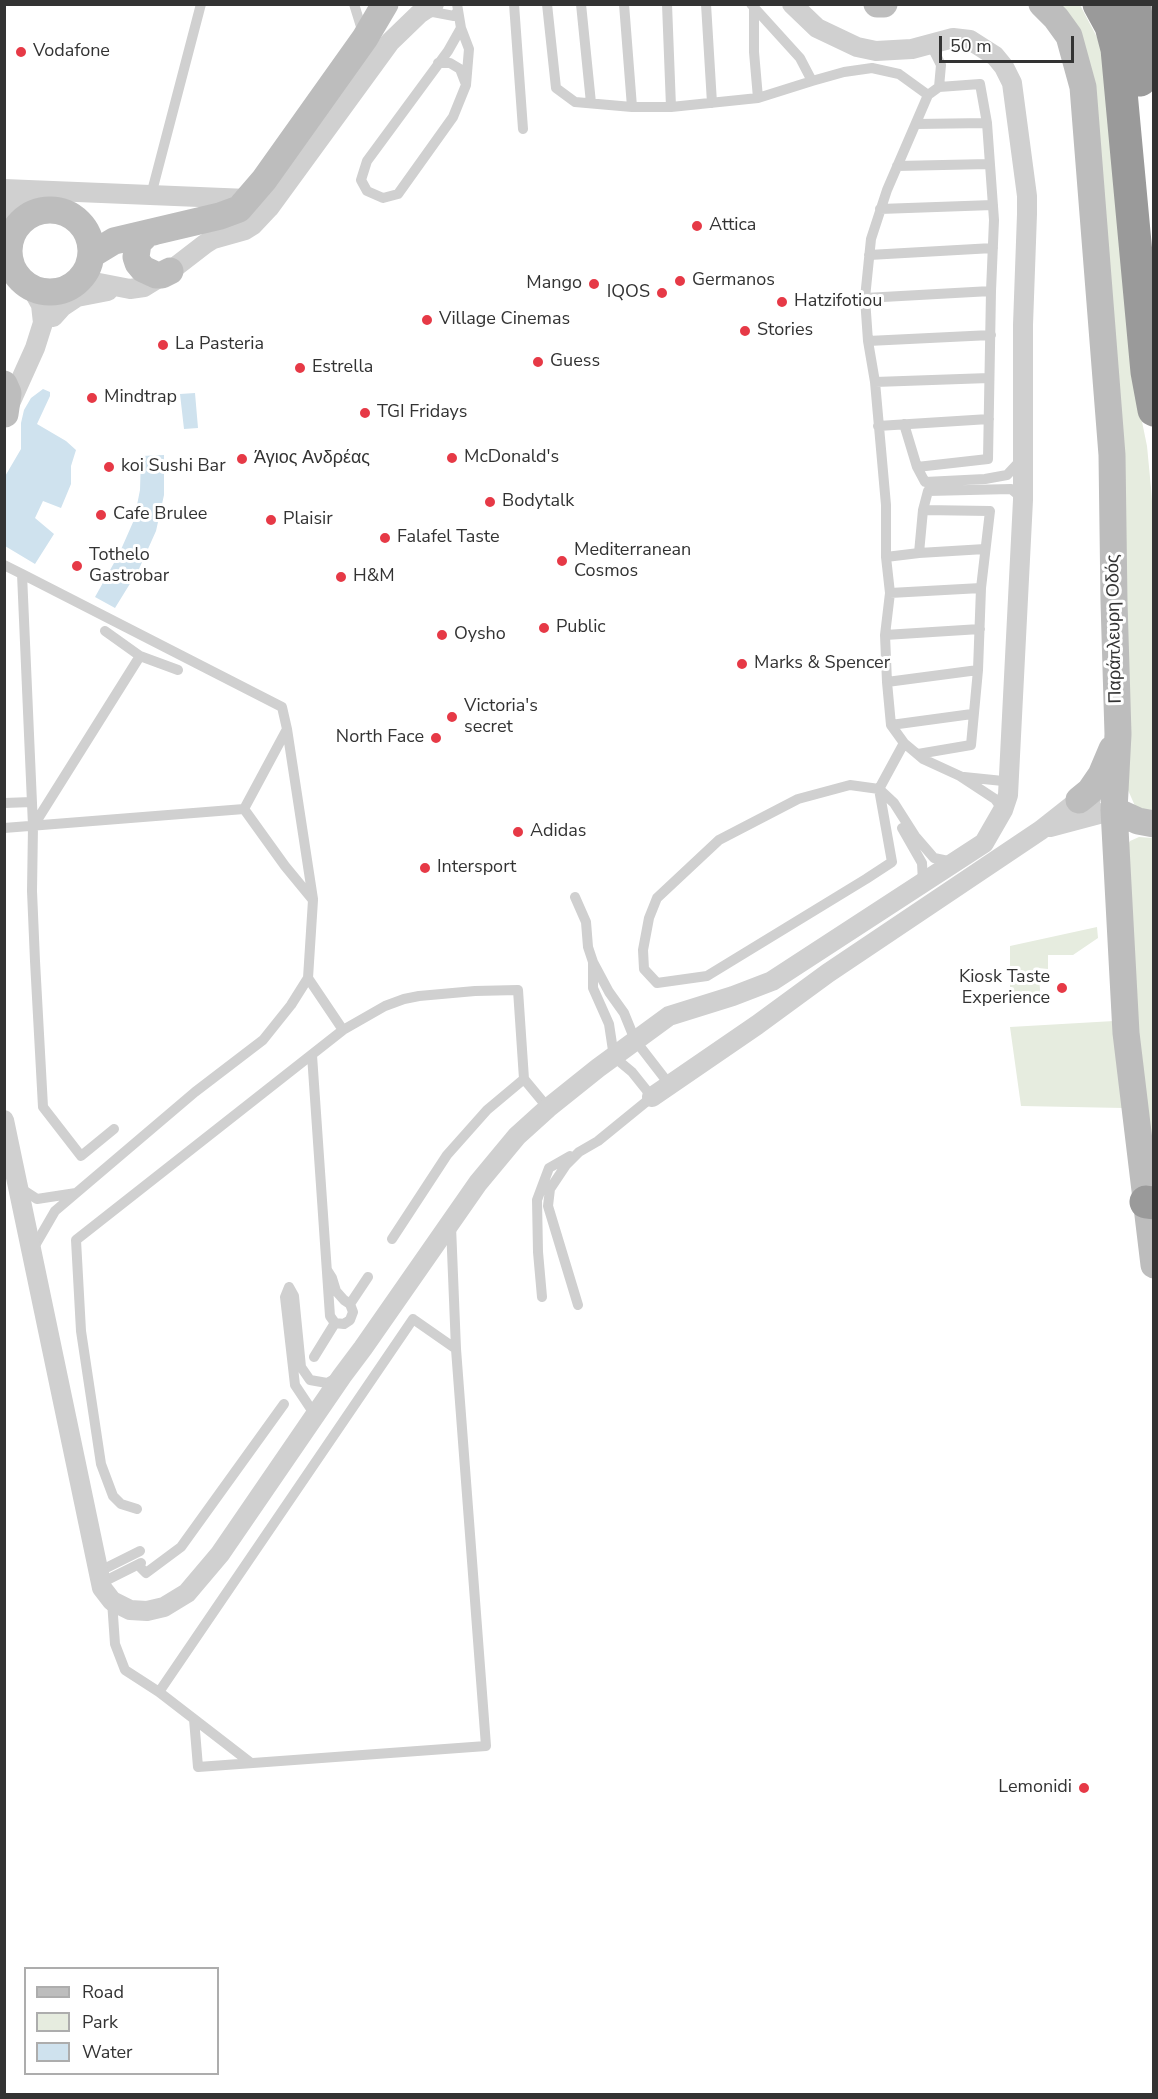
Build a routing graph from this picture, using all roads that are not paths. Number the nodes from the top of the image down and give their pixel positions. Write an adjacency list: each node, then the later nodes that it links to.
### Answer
1 (201, 4): 40 (lane)
2 (354, 4): 21 (lane)
3 (385, 4): 21 (street)
4 (514, 4): 36 (lane)
5 (547, 4): 30 (lane)
6 (581, 4): 30 (lane)
7 (624, 4): 32 (lane)
8 (667, 4): 33 (lane)
9 (706, 4): 31 (lane)
10 (792, 4): 22 (street)
11 (877, 4): 12 (street)
12 (884, 4)
13 (1042, 4): 91 (street, Παράπλευρη Οδός)
14 (1099, 4): 64 (highway)
15 (1135, 4): 48 (highway)
16 (753, 6): 19 (lane); 23 (lane)
17 (416, 8): 18 (lane); 21 (street); 53 (street)
18 (457, 8): 20 (lane)
19 (768, 24): 23 (lane); 25 (lane)
20 (461, 28): 24 (lane); 26 (lane)
21 (365, 38): 42 (street)
22 (930, 43): 27 (lane); 69 (street)
23 (754, 52): 29 (lane)
24 (438, 63): 26 (lane); 26 (lane)
25 (812, 81): 28 (lane); 29 (lane)
26 (466, 85)
27 (939, 87): 28 (lane); 34 (lane)
28 (928, 95): 35 (lane)
29 (758, 98): 31 (lane)
30 (591, 103): 32 (lane)
31 (712, 103): 33 (lane)
32 (632, 107): 33 (lane)
33 (671, 107)
34 (987, 123): 35 (lane); 37 (lane)
35 (916, 124): 38 (lane)
36 (523, 129)
37 (990, 164): 38 (lane); 43 (lane)
38 (897, 166): 44 (lane)
39 (4, 189): 40 (street)
40 (151, 195): 42 (street)
41 (4, 198): 45 (street)
42 (248, 200): 47 (street)
43 (993, 205): 44 (lane); 50 (lane)
44 (880, 209): 51 (lane)
45 (38, 212): 46 (street); 52 (street)
46 (76, 220): 47 (street); 54 (street)
47 (200, 221): 49 (street)
48 (1154, 231)
49 (154, 232): 53 (street); 54 (street)
50 (993, 248): 51 (lane); 56 (lane)
51 (869, 255): 57 (lane)
52 (13, 264): 54 (street); 58 (street)
53 (170, 271): 55 (street)
54 (80, 272): 55 (street); 58 (street)
55 (125, 289): 58 (street)
56 (991, 291): 57 (lane); 59 (lane)
57 (865, 298): 60 (lane)
58 (41, 331): 65 (street)
59 (991, 335): 60 (lane); 61 (lane)
60 (868, 341): 62 (lane)
61 (989, 378): 62 (lane); 66 (lane)
62 (875, 382): 68 (lane)
63 (4, 384): 65 (street)
64 (1154, 410)
65 (5, 415)
66 (989, 418): 67 (lane); 70 (lane)
67 (904, 424): 68 (lane); 70 (lane)
68 (878, 426): 76 (lane)
69 (1024, 456): 71 (lane); 72 (street)
70 (917, 467): 71 (lane)
71 (926, 487): 72 (lane); 73 (lane)
72 (1023, 500): 94 (street)
73 (923, 510): 74 (lane); 75 (lane)
74 (985, 549): 75 (lane); 79 (lane)
75 (919, 553): 76 (lane)
76 (886, 557): 80 (lane)
77 (4, 565): 78 (lane)
78 (22, 574): 90 (lane); 98 (lane)
79 (981, 588): 80 (lane); 81 (lane)
80 (890, 593): 83 (lane)
81 (980, 629): 83 (lane); 86 (lane)
82 (105, 631): 84 (lane)
83 (885, 634): 87 (lane)
84 (140, 656): 85 (lane); 104 (lane)
85 (178, 670)
86 (978, 670): 87 (lane); 88 (lane)
87 (887, 682): 89 (lane)
88 (972, 714): 89 (lane); 93 (lane)
89 (891, 725): 92 (lane)
90 (287, 729): 100 (lane); 110 (lane)
91 (1118, 734): 97 (street); 102 (street, Παράπλευρη Οδός)
92 (904, 743): 93 (lane); 96 (lane)
93 (918, 754): 95 (lane)
94 (1010, 774): 95 (lane); 101 (street)
95 (960, 776): 101 (lane)
96 (879, 789): 96 (lane); 107 (lane); 108 (lane)
97 (1079, 800): 102 (street); 106 (street)
98 (32, 802): 99 (lane); 104 (lane)
99 (4, 803)
100 (244, 809): 104 (lane); 110 (lane)
101 (1003, 810): 107 (street)
102 (1114, 810): 103 (street); 106 (street); 126 (street, Παράπλευρη Οδός)
103 (1154, 824)
104 (33, 826): 105 (lane); 122 (lane)
105 (4, 828)
106 (1041, 830): 118 (street)
107 (954, 862): 108 (street)
108 (923, 882): 114 (street)
109 (574, 897): 111 (lane)
110 (313, 900): 112 (lane)
111 (593, 962): 114 (lane); 116 (lane)
112 (308, 978): 113 (lane); 125 (lane)
113 (343, 1030): 115 (lane); 117 (lane)
114 (635, 1040): 116 (street); 118 (lane)
115 (312, 1055): 131 (lane); 142 (lane)
116 (614, 1057): 119 (lane); 120 (street)
117 (524, 1079): 120 (lane); 128 (lane)
118 (669, 1084): 119 (street)
119 (652, 1096): 123 (lane)
120 (548, 1108): 127 (street)
121 (4, 1120): 124 (street)
122 (114, 1129)
123 (579, 1152): 133 (lane); 135 (lane)
124 (20, 1188): 125 (lane); 129 (street)
125 (76, 1193): 129 (lane)
126 (1151, 1202): 130 (street, Παράπλευρη Οδός)
127 (450, 1223): 137 (lane); 139 (street)
128 (392, 1239)
129 (31, 1252): 144 (street)
130 (1154, 1265)
131 (327, 1270): 134 (lane); 136 (lane)
132 (369, 1277): 134 (lane)
133 (542, 1297)
134 (350, 1304): 136 (lane)
135 (578, 1305)
136 (334, 1323): 138 (lane)
137 (456, 1349): 146 (lane); 148 (lane)
138 (314, 1357)
139 (342, 1376): 141 (street); 141 (lane)
140 (284, 1404): 144 (lane)
141 (315, 1415): 145 (street)
142 (137, 1509)
143 (140, 1551): 144 (lane)
144 (99, 1577): 145 (street)
145 (112, 1601): 146 (lane)
146 (159, 1692): 147 (lane)
147 (194, 1719): 148 (lane); 148 (lane)
148 (250, 1763)

